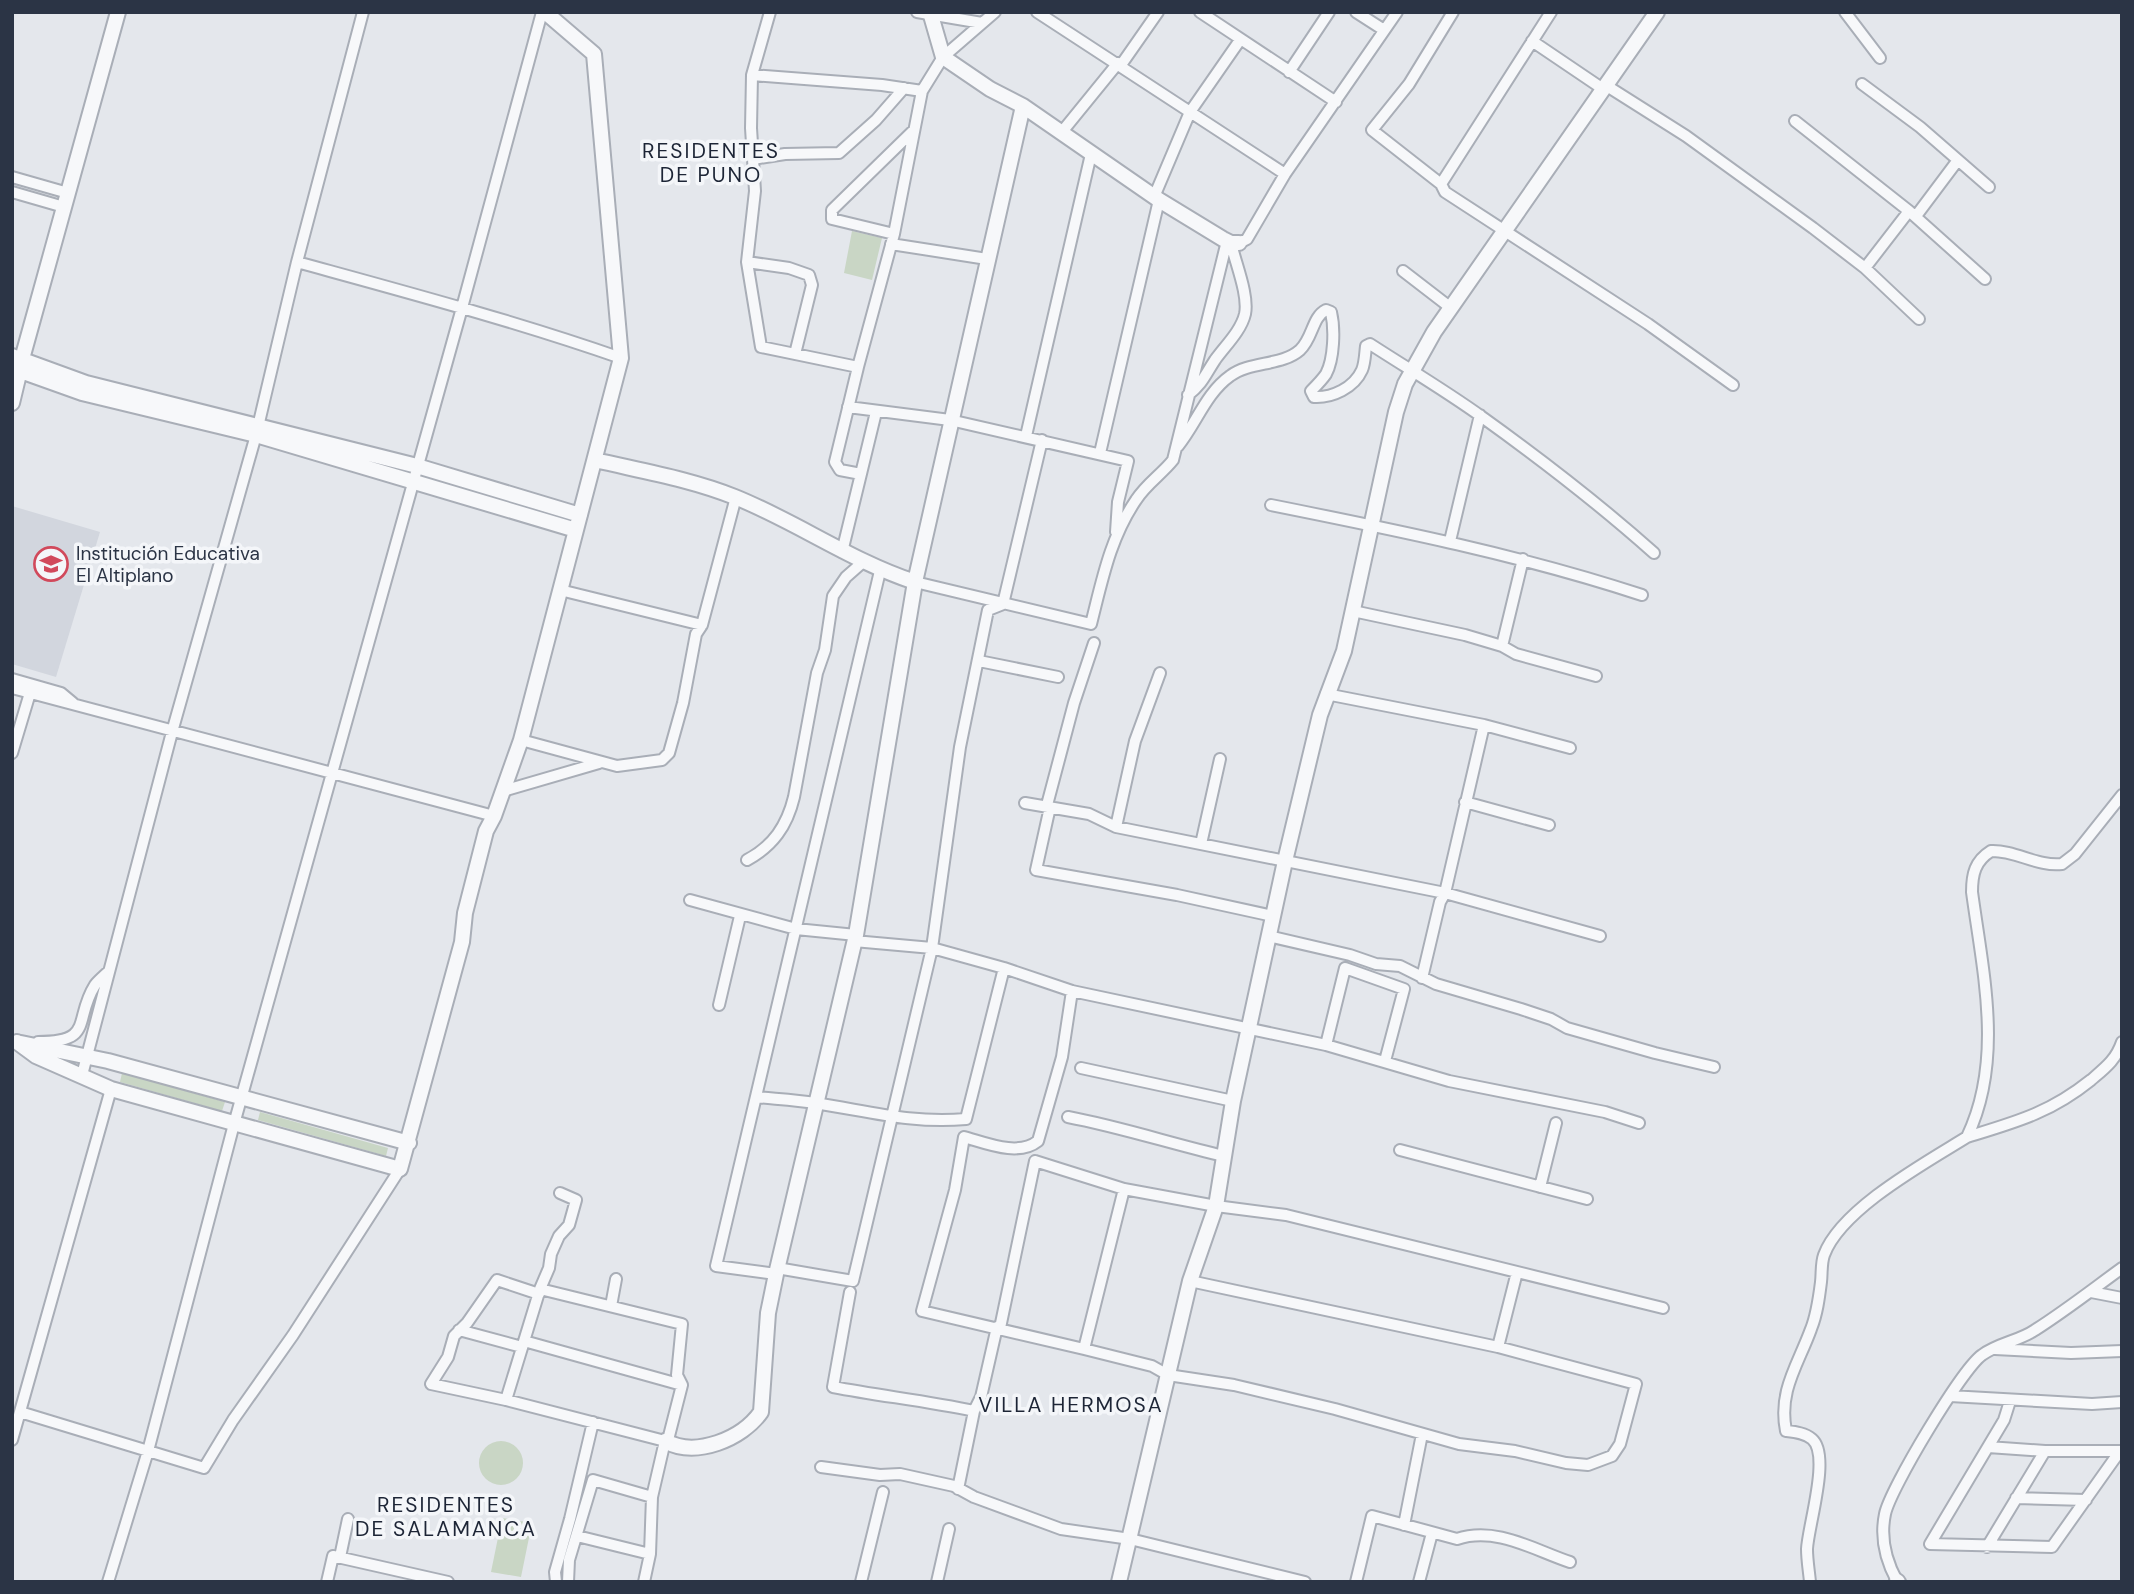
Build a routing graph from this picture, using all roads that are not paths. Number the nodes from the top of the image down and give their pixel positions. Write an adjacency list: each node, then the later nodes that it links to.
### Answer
1 (118, 12): 45 (street)
2 (363, 12): 51 (street)
3 (543, 12): 56 (street); 60 (street)
4 (770, 12): 25 (street)
5 (995, 12): 17 (street)
6 (1037, 12): 23 (street)
7 (1158, 12): 23 (street)
8 (1200, 12): 19 (street)
9 (1329, 12): 24 (street)
10 (1356, 12): 18 (street)
11 (1397, 12): 18 (street)
12 (1453, 12): 41 (street)
13 (1551, 12): 20 (street)
14 (1657, 12): 28 (street)
15 (1844, 12): 22 (street)
16 (925, 13): 17 (street); 21 (street)
17 (982, 23): 21 (street)
18 (1384, 30): 30 (street)
19 (1240, 40): 24 (street); 32 (street)
20 (1532, 41): 28 (street); 41 (street)
21 (943, 57): 29 (street); 31 (street)
22 (1880, 58)
23 (1119, 64): 32 (street); 35 (street)
24 (1289, 72): 30 (street)
25 (752, 75): 27 (street); 37 (street)
26 (1862, 85): 38 (street)
27 (904, 88): 29 (street); 37 (street)
28 (1605, 88): 47 (street); 53 (street)
29 (922, 91): 34 (street)
30 (1336, 102): 39 (street)
31 (1023, 106): 35 (street); 50 (street)
32 (1190, 112): 39 (street); 44 (street)
33 (1795, 121): 46 (street)
34 (914, 130): 48 (street); 48 (street)
35 (1061, 133): 36 (street)
36 (1091, 154): 44 (street); 72 (street)
37 (753, 159): 52 (street)
38 (1958, 160): 42 (street); 46 (street)
39 (1285, 174): 49 (street)
40 (12, 177): 45 (street)
41 (1441, 184): 47 (street)
42 (1989, 187)
43 (12, 192): 45 (street)
44 (1157, 199): 49 (street); 75 (street)
45 (66, 200): 62 (street)
46 (1912, 214): 53 (street); 55 (street)
47 (1506, 229): 57 (street); 64 (street)
48 (893, 239): 50 (street); 61 (street)
49 (1233, 242): 65 (street); 65 (street)
50 (987, 259): 70 (street)
51 (296, 262): 56 (street); 71 (street)
52 (747, 262): 59 (street); 59 (street)
53 (1865, 268): 58 (street)
54 (1403, 271): 57 (street)
55 (1985, 279)
56 (462, 307): 60 (street); 77 (street)
57 (1451, 308): 63 (street)
58 (1919, 319)
59 (795, 354): 61 (street)
60 (621, 358): 76 (street)
61 (858, 367): 67 (street)
62 (16, 370): 66 (street); 71 (street)
63 (1413, 372): 69 (street); 74 (street); 82 (street)
64 (1733, 385)
65 (1188, 395): 74 (street)
66 (12, 403)
67 (848, 407): 68 (street); 78 (street)
68 (876, 412): 70 (street); 78 (street)
69 (1480, 415): 84 (street); 86 (street)
70 (950, 420): 72 (street); 90 (street)
71 (257, 430): 77 (street); 108 (street)
72 (1026, 436): 73 (street)
73 (1042, 440): 75 (street); 93 (street)
74 (1178, 446): 83 (street)
75 (1100, 453): 83 (street)
76 (595, 460): 79 (street); 81 (street)
77 (415, 473): 81 (street); 114 (street)
78 (861, 474): 85 (street)
79 (736, 497): 85 (street); 95 (street)
80 (1271, 505): 82 (street)
81 (578, 522): 91 (street)
82 (1371, 525): 84 (street); 94 (street)
83 (1116, 537): 93 (street)
84 (1450, 541): 87 (street)
85 (842, 552): 88 (street)
86 (1654, 553)
87 (1523, 559): 92 (street); 97 (street)
88 (863, 562): 89 (street); 124 (street)
89 (880, 571): 90 (street); 130 (street)
90 (915, 582): 93 (street); 133 (street)
91 (560, 590): 95 (street); 109 (street)
92 (1642, 595)
93 (1003, 604): 98 (street)
94 (1353, 611): 97 (street); 105 (street)
95 (702, 625): 113 (street)
96 (1094, 643): 119 (street)
97 (1502, 646): 100 (street)
98 (979, 662): 101 (street); 134 (street)
99 (1160, 673): 122 (street)
100 (1596, 676)
101 (1058, 677)
102 (12, 679): 106 (street)
103 (12, 688): 104 (street)
104 (30, 693): 106 (street); 111 (street)
105 (1326, 694): 107 (street); 125 (street)
106 (75, 705): 108 (street)
107 (1484, 725): 110 (street); 117 (street)
108 (172, 732): 114 (street); 136 (street)
109 (521, 740): 113 (street); 115 (street)
110 (1570, 748)
111 (12, 753)
112 (1220, 759): 123 (street)
113 (601, 762): 115 (street)
114 (331, 774): 120 (street); 151 (street)
115 (503, 791): 120 (street)
116 (2122, 796): 159 (street)
117 (1465, 802): 121 (street); 126 (street)
118 (1025, 803): 119 (street)
119 (1048, 806): 122 (street); 129 (street)
120 (494, 816): 160 (street)
121 (1549, 825)
122 (1116, 827): 123 (street)
123 (1200, 844): 125 (street)
124 (747, 860)
125 (1285, 861): 126 (street); 129 (street)
126 (1444, 893): 132 (street); 137 (street)
127 (690, 900): 128 (street)
128 (740, 916): 130 (street); 139 (street)
129 (1273, 916): 131 (street)
130 (796, 929): 133 (street); 150 (street)
131 (1268, 936): 137 (street); 140 (street)
132 (1600, 936)
133 (855, 938): 134 (street); 153 (street)
134 (932, 948): 135 (street); 155 (street)
135 (1003, 968): 138 (street); 155 (street)
136 (109, 971): 141 (street); 144 (street)
137 (1422, 978): 146 (street)
138 (1072, 991): 140 (street); 180 (street)
139 (719, 1005)
140 (1248, 1029): 143 (street); 152 (street)
141 (15, 1041): 144 (street); 148 (street)
142 (2122, 1042): 159 (street)
143 (1326, 1045): 145 (street); 145 (street)
144 (87, 1056): 148 (street); 151 (street)
145 (1385, 1061): 157 (street)
146 (1714, 1066)
147 (1081, 1069): 152 (street)
148 (82, 1075): 149 (street)
149 (111, 1089): 158 (street); 194 (street)
150 (756, 1097): 153 (street); 170 (street)
151 (242, 1098): 158 (street); 160 (street)
152 (1233, 1101): 162 (street)
153 (817, 1103): 155 (street); 170 (street)
154 (1068, 1117): 162 (street)
155 (893, 1118): 170 (street)
156 (1556, 1123): 164 (street)
157 (1639, 1123)
158 (234, 1124): 163 (street); 200 (street)
159 (1967, 1137): 233 (street)
160 (409, 1143): 163 (street)
161 (1400, 1150): 164 (street)
162 (1224, 1156): 168 (street)
163 (400, 1169): 200 (street)
164 (1540, 1187): 167 (street)
165 (1124, 1189): 168 (street); 180 (street); 184 (street)
166 (560, 1192): 174 (street)
167 (1587, 1199)
168 (1216, 1206): 171 (street); 173 (street)
169 (2122, 1268): 176 (street)
170 (776, 1271): 198 (street)
171 (1517, 1272): 179 (street); 183 (street)
172 (615, 1279): 178 (street)
173 (1190, 1280): 183 (street); 187 (street)
174 (539, 1291): 178 (street); 181 (street); 182 (street)
175 (850, 1292): 193 (street)
176 (2091, 1292): 177 (street); 185 (street)
177 (2122, 1298)
178 (611, 1306): 188 (street)
179 (1662, 1308)
180 (998, 1328): 184 (street); 193 (street)
181 (459, 1330): 182 (street); 190 (street)
182 (523, 1344): 188 (street); 190 (street)
183 (1498, 1347): 196 (street)
184 (1084, 1349): 187 (street)
185 (1992, 1349): 186 (street); 189 (street)
186 (2122, 1351)
187 (1168, 1375): 196 (street); 214 (street)
188 (682, 1385): 198 (street)
189 (1950, 1396): 191 (street); 221 (street)
190 (506, 1400): 195 (street)
191 (2010, 1401): 192 (street); 199 (street)
192 (2122, 1402)
193 (974, 1411): 204 (street)
194 (20, 1412): 197 (street); 200 (street)
195 (593, 1422): 198 (street); 225 (street)
196 (1422, 1434): 210 (street)
197 (12, 1440)
198 (665, 1441): 206 (street)
199 (1988, 1447): 201 (street); 215 (street)
200 (148, 1451): 222 (street)
201 (2045, 1451): 202 (street); 207 (street)
202 (2121, 1451): 208 (street)
203 (821, 1467): 204 (street)
204 (958, 1489): 214 (street)
205 (883, 1492): 228 (street)
206 (652, 1497): 213 (street); 216 (street)
207 (2016, 1498): 208 (street); 215 (street)
208 (2086, 1500): 215 (street)
209 (348, 1519): 217 (street)
210 (1404, 1525): 212 (street); 231 (street)
211 (949, 1530): 229 (street)
212 (1432, 1533): 218 (street); 232 (street)
213 (577, 1536): 216 (street); 226 (street)
214 (1130, 1539): 220 (street); 230 (street)
215 (1987, 1547)
216 (650, 1554): 227 (street)
217 (340, 1557): 219 (street); 223 (street)
218 (1570, 1562)
219 (393, 1576): 224 (street)
220 (1300, 1581)
221 (1897, 1581)
222 (108, 1582)
223 (327, 1582)
224 (448, 1582)
225 (556, 1582)
226 (568, 1582)
227 (644, 1582)
228 (861, 1582)
229 (937, 1582)
230 (1119, 1582)
231 (1356, 1582)
232 (1419, 1582)
233 (1810, 1582)

